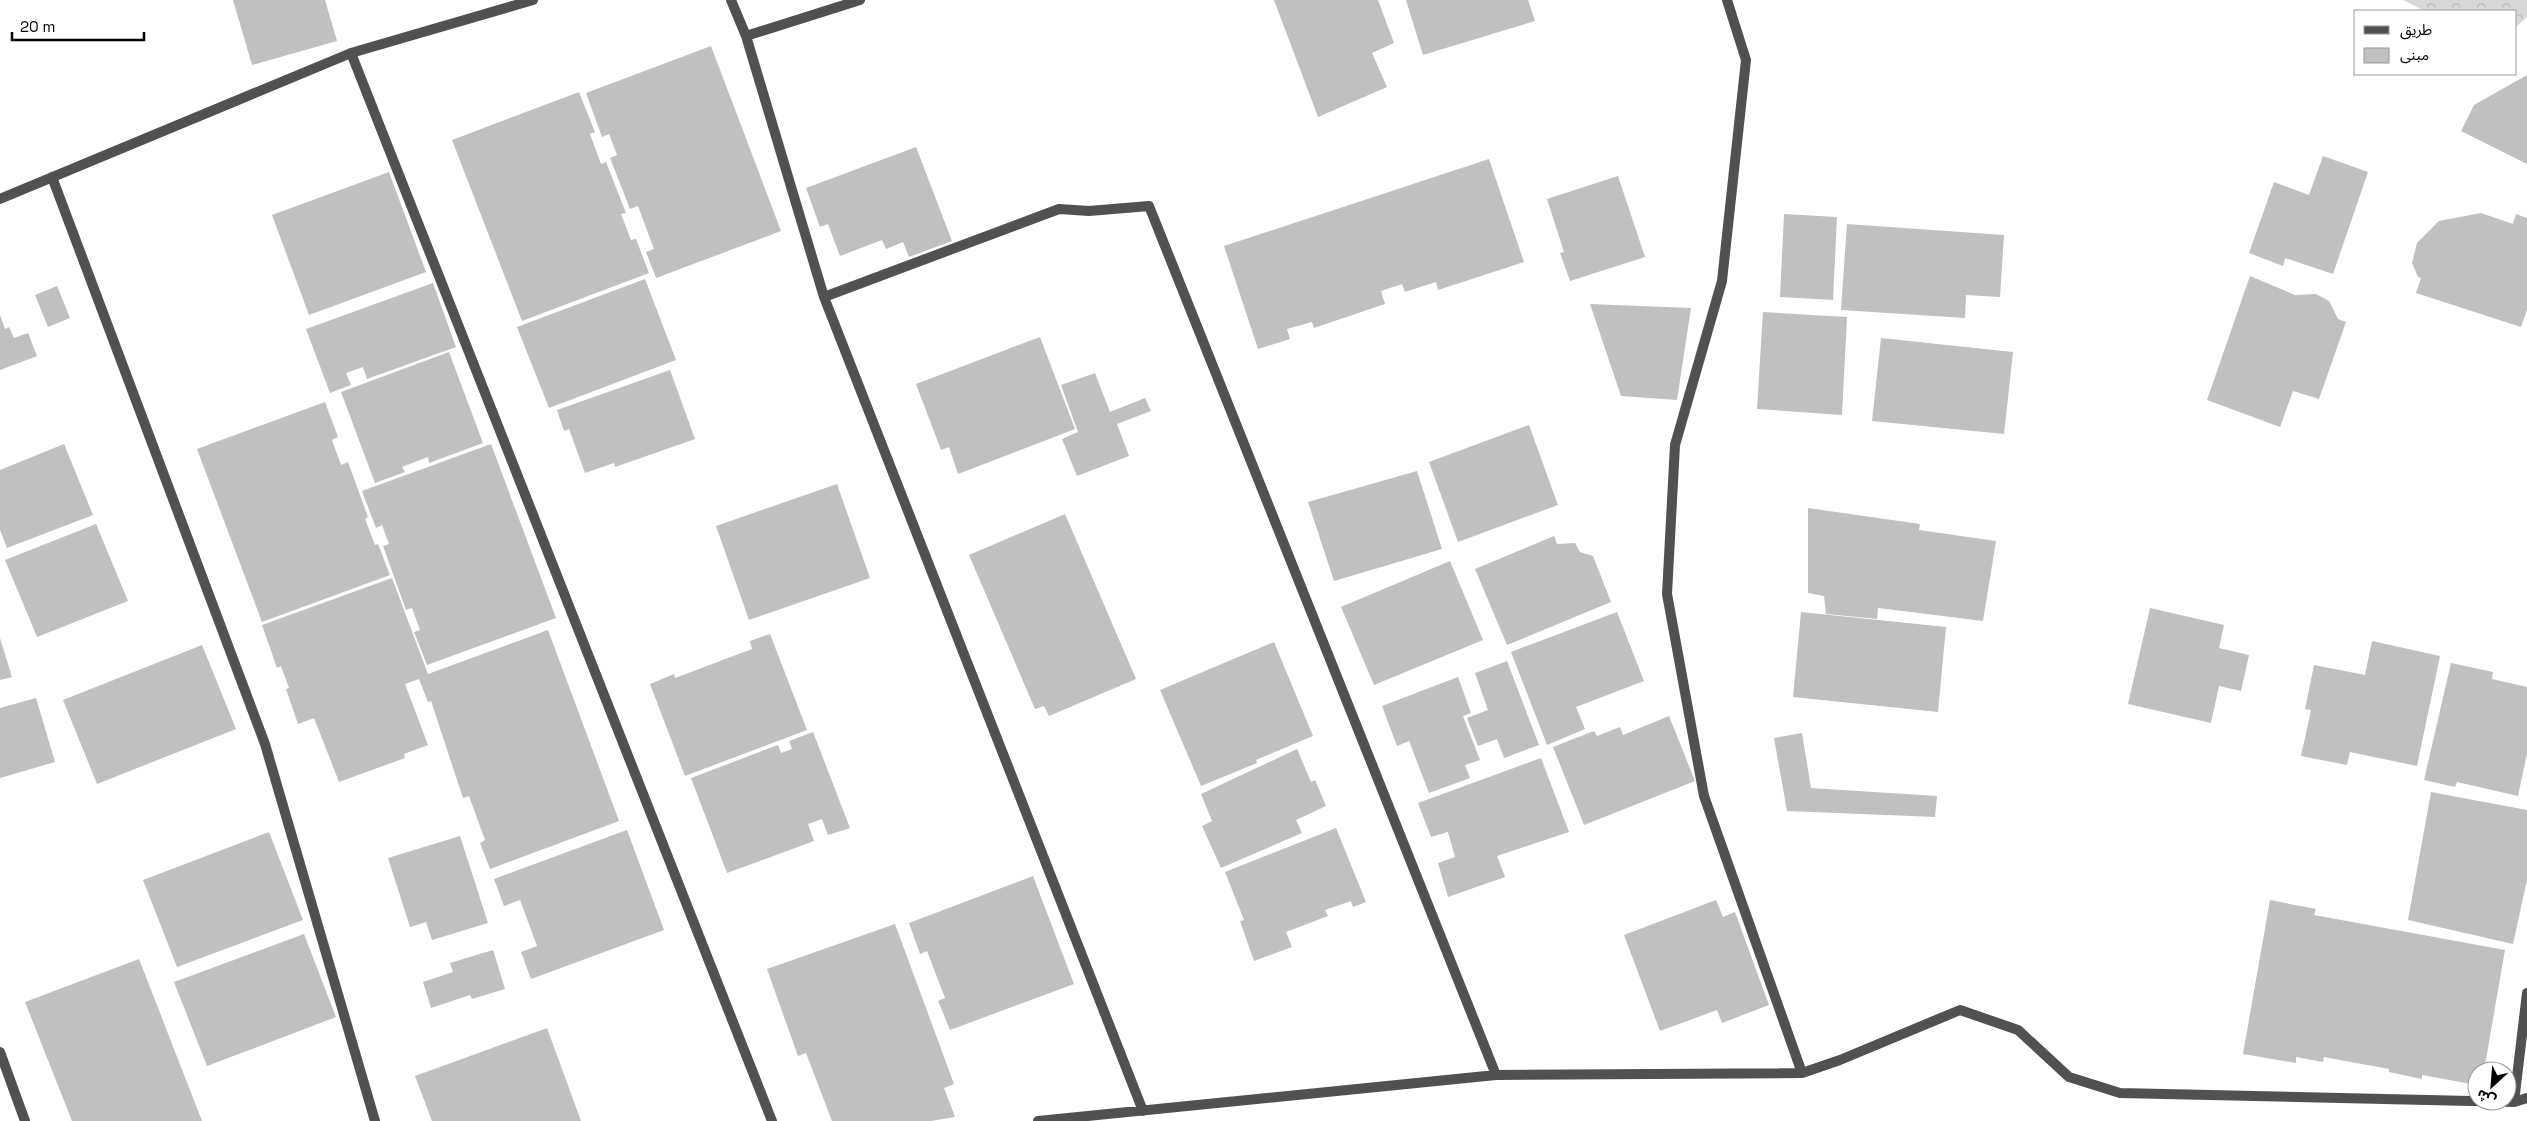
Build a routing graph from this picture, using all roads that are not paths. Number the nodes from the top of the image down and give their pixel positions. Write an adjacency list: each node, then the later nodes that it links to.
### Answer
1 (533, 0): 6 (street)
2 (730, 0): 5 (street)
3 (860, 0): 5 (street)
4 (1727, 0): 12 (street)
5 (746, 36): 9 (street)
6 (351, 53): 7 (street); 19 (street)
7 (52, 177): 8 (street); 18 (street)
8 (0, 199)
9 (824, 297): 13 (street); 16 (street)
10 (2527, 993): 14 (street)
11 (0, 1052): 17 (street)
12 (1802, 1073): 13 (street); 15 (street)
13 (1496, 1075): 16 (street)
14 (2517, 1077)
15 (2467, 1101)
16 (1143, 1111): 20 (street)
17 (25, 1121)
18 (375, 1121)
19 (772, 1121)
20 (1038, 1121)

